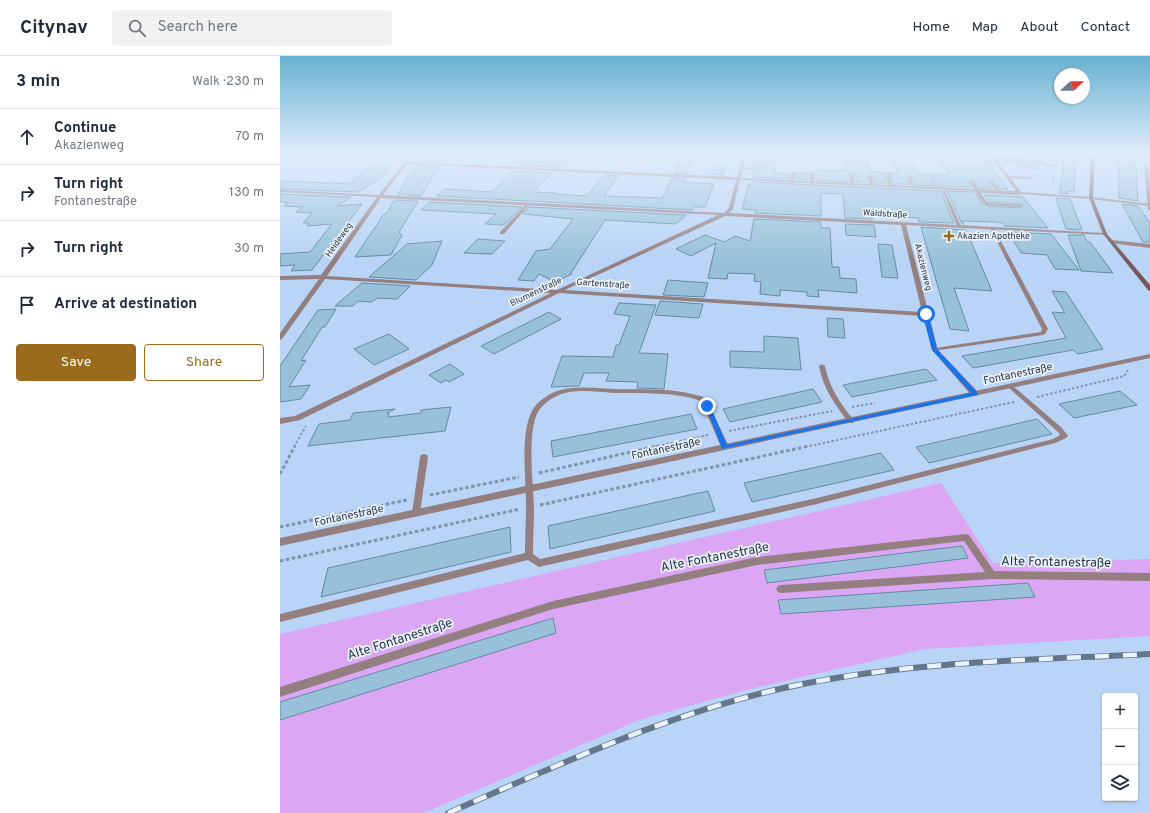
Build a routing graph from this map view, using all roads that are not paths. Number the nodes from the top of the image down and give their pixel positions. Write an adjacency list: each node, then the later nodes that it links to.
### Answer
1 (385, 189): 12 (street, Heideweg)
2 (736, 189): 18 (street)
3 (943, 189): 20 (lane)
4 (957, 189): 9 (street)
5 (1018, 189): 11 (street)
6 (1092, 189): 13 (main road)
7 (1148, 189): 15 (street)
8 (280, 191): 12 (street, Waldstraße)
9 (976, 191): 10 (street); 11 (lane); 16 (lane)
10 (998, 191): 11 (street)
11 (1020, 192): 13 (street)
12 (380, 196): 14 (street, Waldstraße); 26 (street, Heideweg)
13 (1091, 198): 15 (lane); 23 (main road)
14 (528, 204): 18 (street, Waldstraße); 22 (lane)
15 (1149, 205): 17 (street)
16 (1020, 206)
17 (1150, 210)
18 (725, 214): 19 (street, Waldstraße); 29 (street, Blumenstraße)
19 (903, 223): 20 (street, Waldstraße); 30 (street, Akazienweg)
20 (959, 226): 21 (street, Waldstraße)
21 (992, 228): 23 (street, Waldstraße); 32 (lane)
22 (502, 233)
23 (1105, 234): 24 (main road)
24 (1112, 242): 25 (street); 28 (main road)
25 (1150, 246)
26 (323, 277): 27 (street, Gartenstraße); 29 (street, Gartenstraße); 31 (street, Heideweg)
27 (280, 278)
28 (1150, 289)
29 (560, 290): 30 (street, Gartenstraße); 37 (street, Blumenstraße)
30 (926, 314): 32 (street, Akazienweg)
31 (280, 338)
32 (935, 350): 36 (street, Akazienweg)
33 (1150, 356): 35 (street, Fontanestraße)
34 (822, 366): 38 (lane)
35 (1011, 387): 36 (street, Fontanestraße); 44 (lane)
36 (975, 394): 38 (street, Fontanestraße)
37 (280, 421)
38 (851, 421): 39 (street, Fontanestraße)
39 (725, 447): 41 (street, Fontanestraße); 41 (lane)
40 (424, 457): 42 (lane)
41 (529, 489): 42 (street, Fontanestraße); 44 (lane)
42 (416, 513): 43 (street, Fontanestraße)
43 (280, 542)
44 (529, 556): 48 (lane)
45 (992, 575): 46 (lane, Alte Fontanestraße); 47 (lane); 49 (lane, Alte Fontanestraße)
46 (1150, 578)
47 (781, 589)
48 (280, 618)
49 (280, 692)

